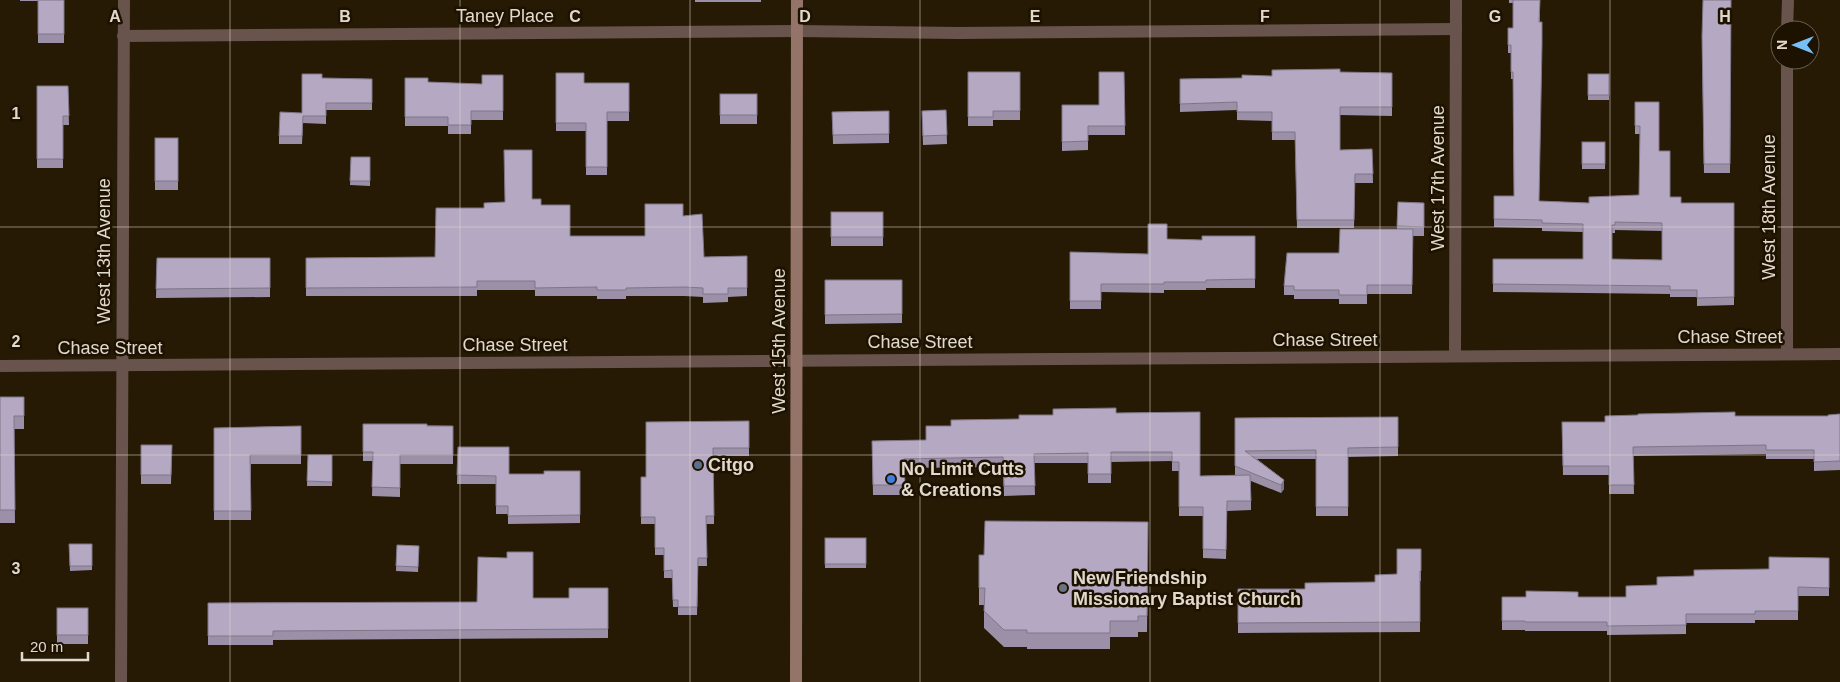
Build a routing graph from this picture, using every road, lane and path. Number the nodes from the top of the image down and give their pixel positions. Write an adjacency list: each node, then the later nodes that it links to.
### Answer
1 (124, 0): 8 (street, West 13th Avenue)
2 (797, 0): 7 (main road, West 15th Avenue)
3 (1456, 0): 6 (street, West 17th Avenue)
4 (1788, 0): 5 (street)
5 (1788, 20)
6 (1456, 29): 7 (street, Taney Place); 12 (street, West 17th Avenue)
7 (797, 31): 8 (street, Taney Place); 13 (main road, West 15th Avenue)
8 (124, 36): 14 (street, West 13th Avenue)
9 (1787, 70): 10 (street, West 18th Avenue)
10 (1787, 354): 11 (street, Chase Street); 12 (street, Chase Street)
11 (1840, 354)
12 (1455, 356): 13 (street, Chase Street)
13 (796, 361): 14 (street, Chase Street); 17 (main road, West 15th Avenue)
14 (121, 365): 15 (street, Chase Street); 16 (street, West 13th Avenue)
15 (0, 366)
16 (120, 682)
17 (796, 682)

